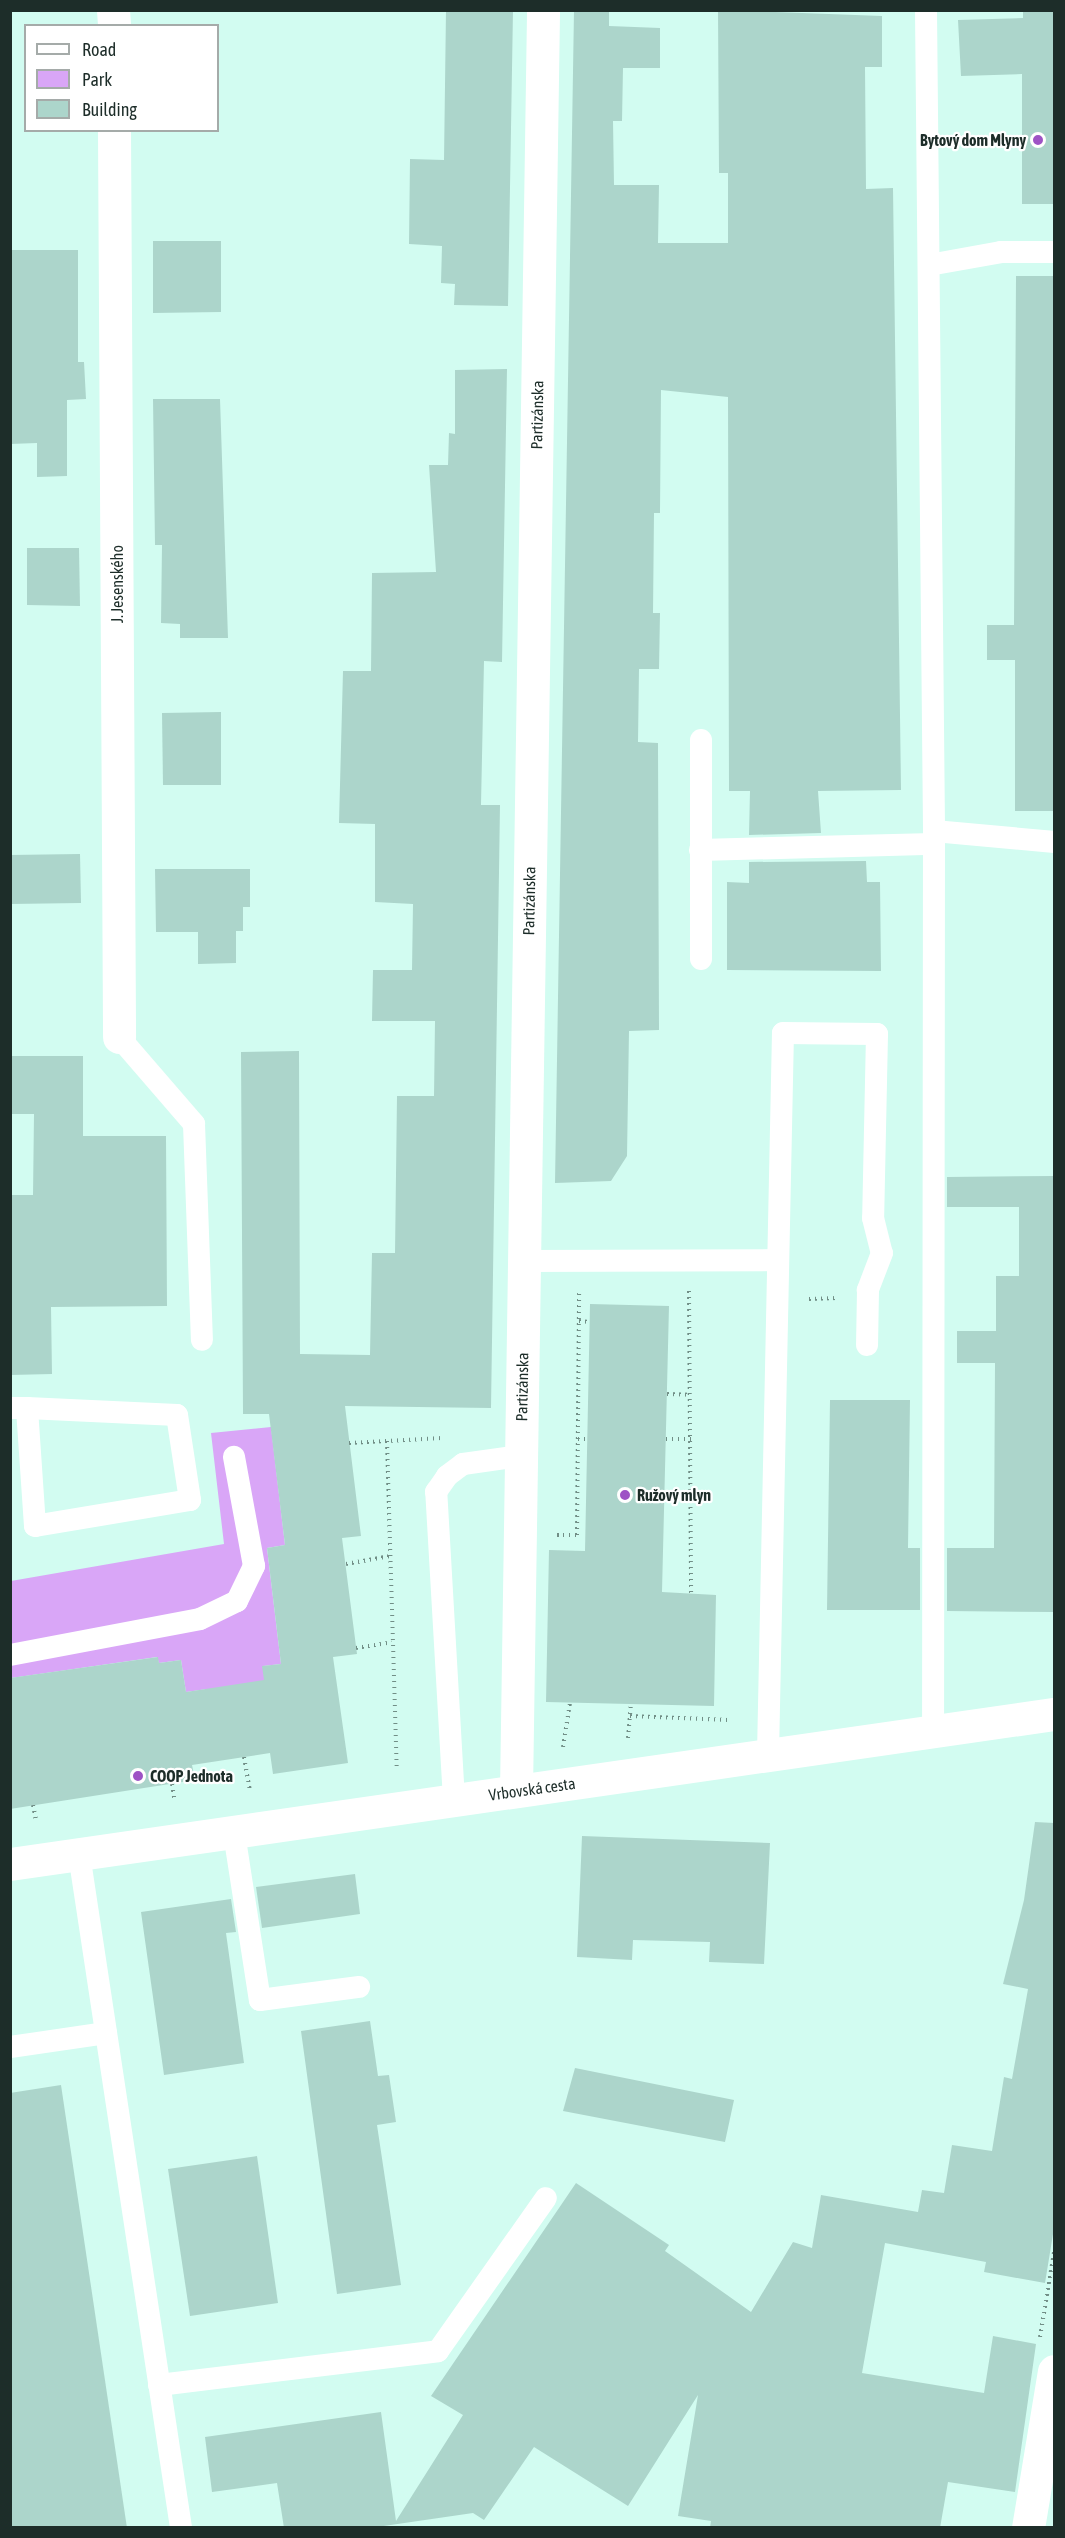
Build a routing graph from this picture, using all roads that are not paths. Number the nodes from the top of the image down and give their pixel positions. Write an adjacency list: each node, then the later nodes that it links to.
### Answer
1 (543, 10): 13 (street, Partizánska)
2 (926, 10): 5 (lane)
3 (114, 132): 11 (street, J. Jesenského)
4 (1054, 252): 5 (lane)
5 (928, 265): 7 (lane)
6 (701, 740): 9 (lane)
7 (934, 838): 8 (lane); 9 (lane); 21 (lane)
8 (1054, 842)
9 (700, 850): 10 (lane)
10 (701, 959)
11 (119, 1036): 14 (lane)
12 (778, 1260): 13 (lane); 15 (lane); 22 (lane)
13 (524, 1261): 17 (street, Partizánska)
14 (202, 1340)
15 (867, 1345)
16 (19, 1408): 16 (lane)
17 (521, 1456): 23 (street, Partizánska); 24 (lane)
18 (234, 1457): 19 (lane)
19 (10, 1655)
20 (1054, 1714): 21 (street, Vrbovská cesta)
21 (933, 1731): 22 (street, Vrbovská cesta)
22 (768, 1754): 23 (street, Vrbovská cesta)
23 (516, 1791): 24 (street, Vrbovská cesta)
24 (454, 1800): 25 (street, Vrbovská cesta)
25 (234, 1833): 26 (street, Vrbovská cesta); 28 (lane)
26 (79, 1854): 27 (street, Vrbovská cesta); 29 (lane)
27 (10, 1864)
28 (359, 1987)
29 (106, 2033): 30 (lane); 33 (lane)
30 (10, 2047)
31 (546, 2198): 33 (lane)
32 (1054, 2371): 35 (street)
33 (159, 2385): 34 (lane)
34 (181, 2528)
35 (1028, 2528)

